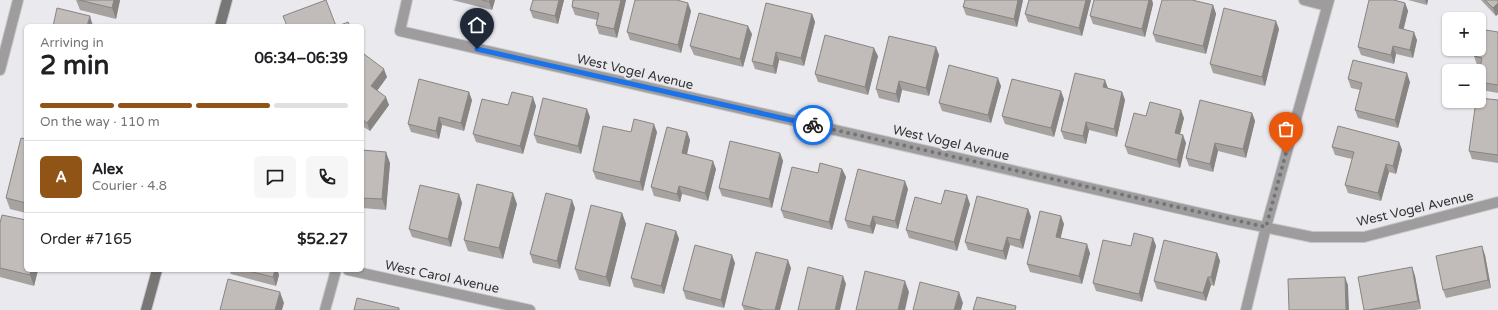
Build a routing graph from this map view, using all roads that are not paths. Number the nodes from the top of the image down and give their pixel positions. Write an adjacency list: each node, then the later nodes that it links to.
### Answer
1 (18, 0): 7 (street)
2 (227, 0): 6 (main road)
3 (407, 0): 9 (street, West Vogel Avenue)
4 (1304, 0): 5 (street)
5 (1328, 3): 9 (street)
6 (221, 24)
7 (0, 70)
8 (1498, 202): 9 (street, West Vogel Avenue)
9 (1266, 227): 16 (street)
10 (156, 272): 13 (main road)
11 (335, 272): 14 (street)
12 (357, 272): 15 (street, West Carol Avenue)
13 (146, 310)
14 (325, 310)
15 (530, 310)
16 (1246, 310)

